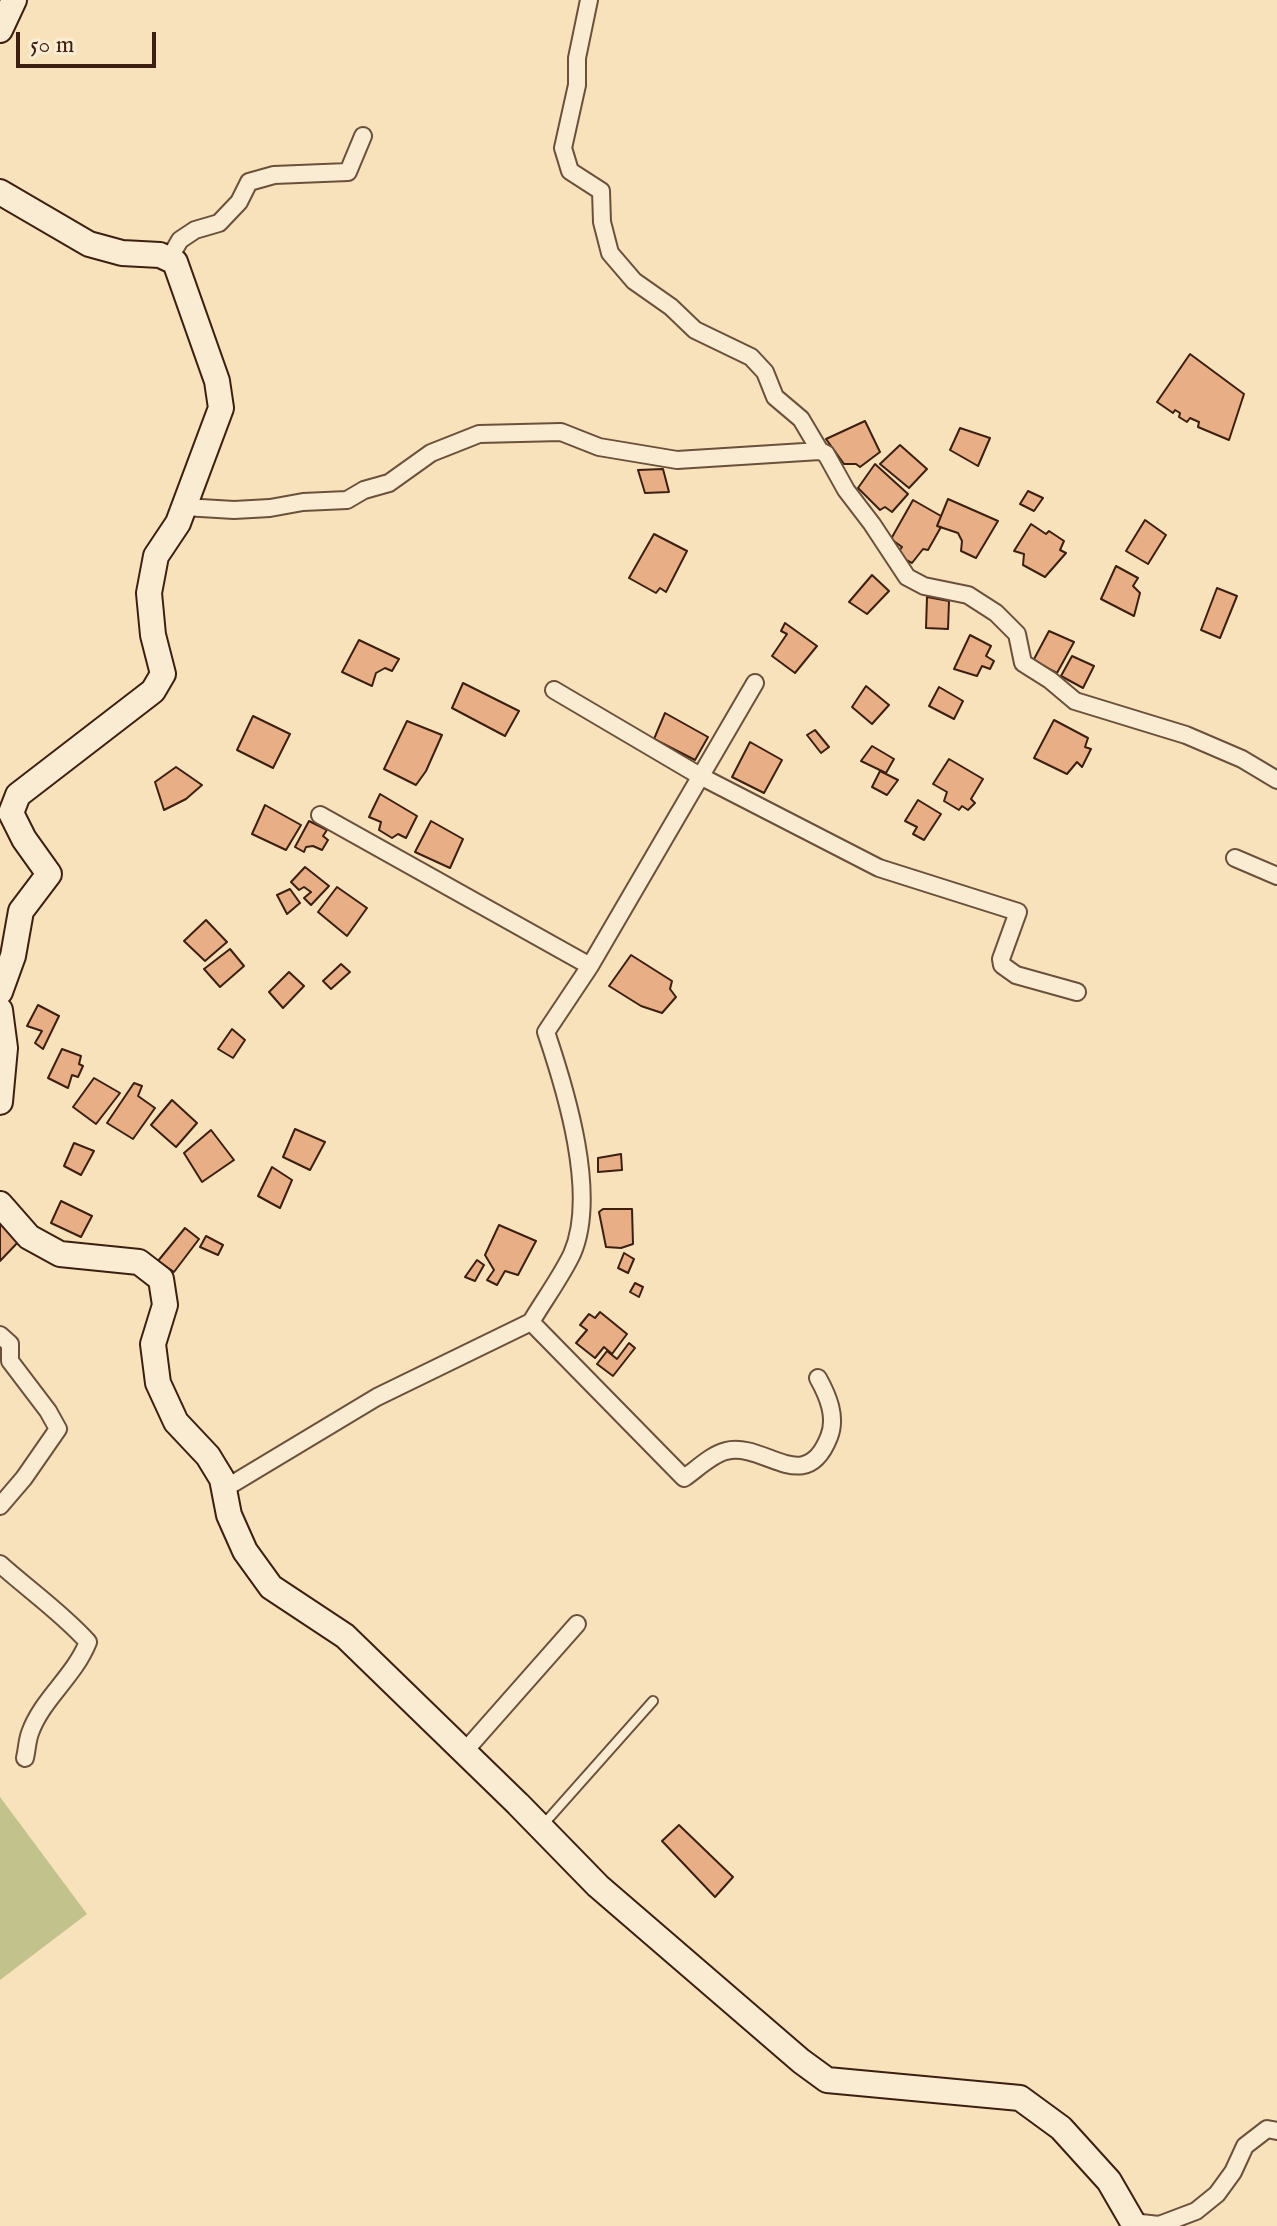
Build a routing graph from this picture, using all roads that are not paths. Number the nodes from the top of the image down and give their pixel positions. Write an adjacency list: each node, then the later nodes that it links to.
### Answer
1 (14, 0): 3 (street)
2 (589, 0): 7 (street)
3 (0, 30)
4 (363, 136): 6 (street)
5 (0, 192): 6 (street)
6 (169, 259): 8 (street)
7 (820, 451): 8 (street); 12 (street)
8 (184, 507): 17 (street)
9 (755, 683): 11 (street)
10 (554, 690): 11 (street)
11 (700, 776): 16 (street); 18 (street)
12 (1277, 780)
13 (320, 815): 16 (street)
14 (1235, 858): 15 (street)
15 (1277, 876)
16 (590, 966): 22 (street)
17 (0, 992)
18 (1077, 992)
19 (0, 1010): 20 (street)
20 (0, 1102)
21 (1, 1208): 25 (street)
22 (531, 1322): 24 (street); 25 (street)
23 (0, 1335): 26 (street)
24 (818, 1378)
25 (224, 1489): 30 (street)
26 (0, 1506)
27 (0, 1564): 31 (street)
28 (577, 1624): 30 (street)
29 (653, 1701): 32 (lane)
30 (464, 1752): 32 (street)
31 (25, 1758)
32 (541, 1827): 34 (street)
33 (1277, 2131): 34 (street)
34 (1133, 2224)

